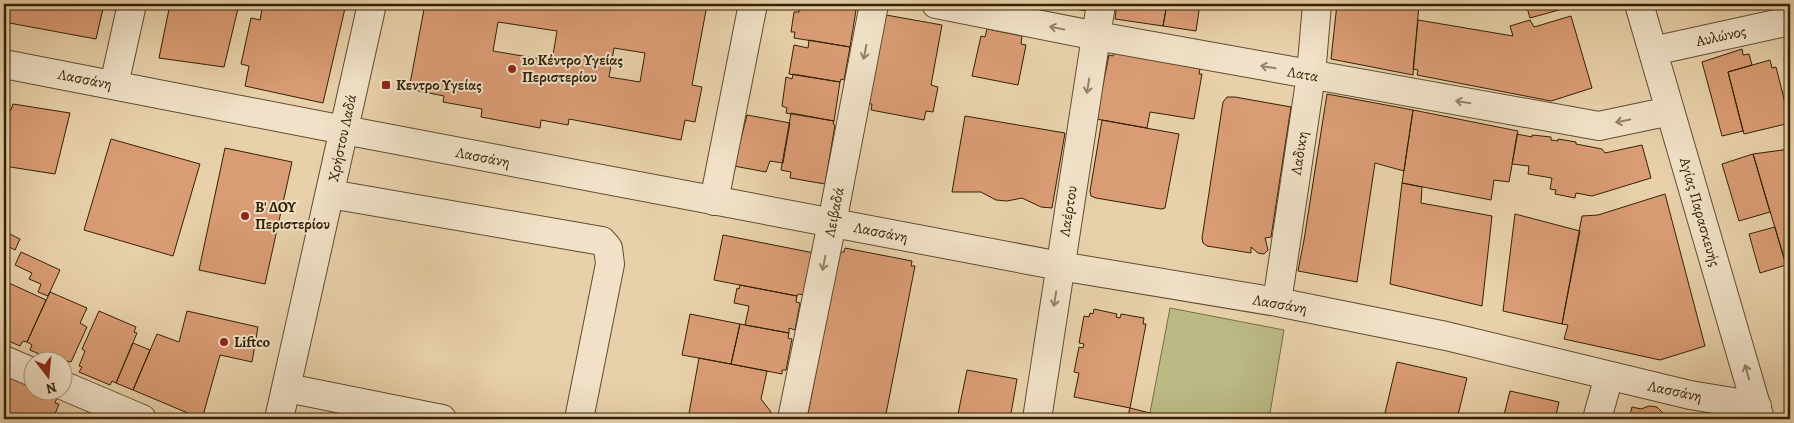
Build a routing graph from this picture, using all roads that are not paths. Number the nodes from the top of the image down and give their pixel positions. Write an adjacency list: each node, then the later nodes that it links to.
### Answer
1 (132, 4): 14 (street)
2 (372, 4): 16 (street, Χρήστου Λαδά)
3 (752, 4): 18 (street)
4 (874, 4): 19 (street, Λειβαδά, one-way to 19)
5 (936, 4): 10 (street, Λατα, one-way to 5)
6 (1102, 4): 10 (street, Λαέρτου)
7 (1317, 4): 13 (street, Λαδικη)
8 (1639, 4): 11 (street, Αγίας Παρασκευής)
9 (1790, 21): 11 (street, Αυλώνος)
10 (1096, 36): 13 (street, Λατα, one-way to 10); 20 (street, Λαέρτου, one-way to 20)
11 (1653, 51): 15 (street, Αγίας Παρασκευής)
12 (4, 64): 14 (street, Λασσάνη)
13 (1311, 75): 15 (street, Λατα, one-way to 13); 21 (street, Λαδικη)
14 (114, 85): 16 (street, Λασσάνη)
15 (1670, 111): 27 (street, Αγίας Παρασκευής, one-way to 15)
16 (344, 130): 17 (street, Χρήστου Λαδά); 18 (street, Λασσάνη)
17 (330, 194): 25 (street, Χρήστου Λαδά); 32 (street)
18 (714, 201): 19 (street, Λασσάνη)
19 (832, 223): 20 (street, Λασσάνη); 33 (street, Λειβαδά, one-way to 33)
20 (1060, 266): 21 (street, Λασσάνη); 34 (street, Λαέρτου, one-way to 34)
21 (1276, 302): 24 (street, Λασσάνη)
22 (4, 360): 23 (street)
23 (22, 368)
24 (1609, 376): 27 (street, Λασσάνη); 35 (street)
25 (287, 388): 28 (street); 30 (street, Χρήστου Λαδά)
26 (72, 389): 29 (street)
27 (1758, 413)
28 (404, 415): 31 (street)
29 (142, 419)
30 (279, 419)
31 (442, 419)
32 (579, 419)
33 (792, 419)
34 (1037, 419)
35 (1597, 419)

